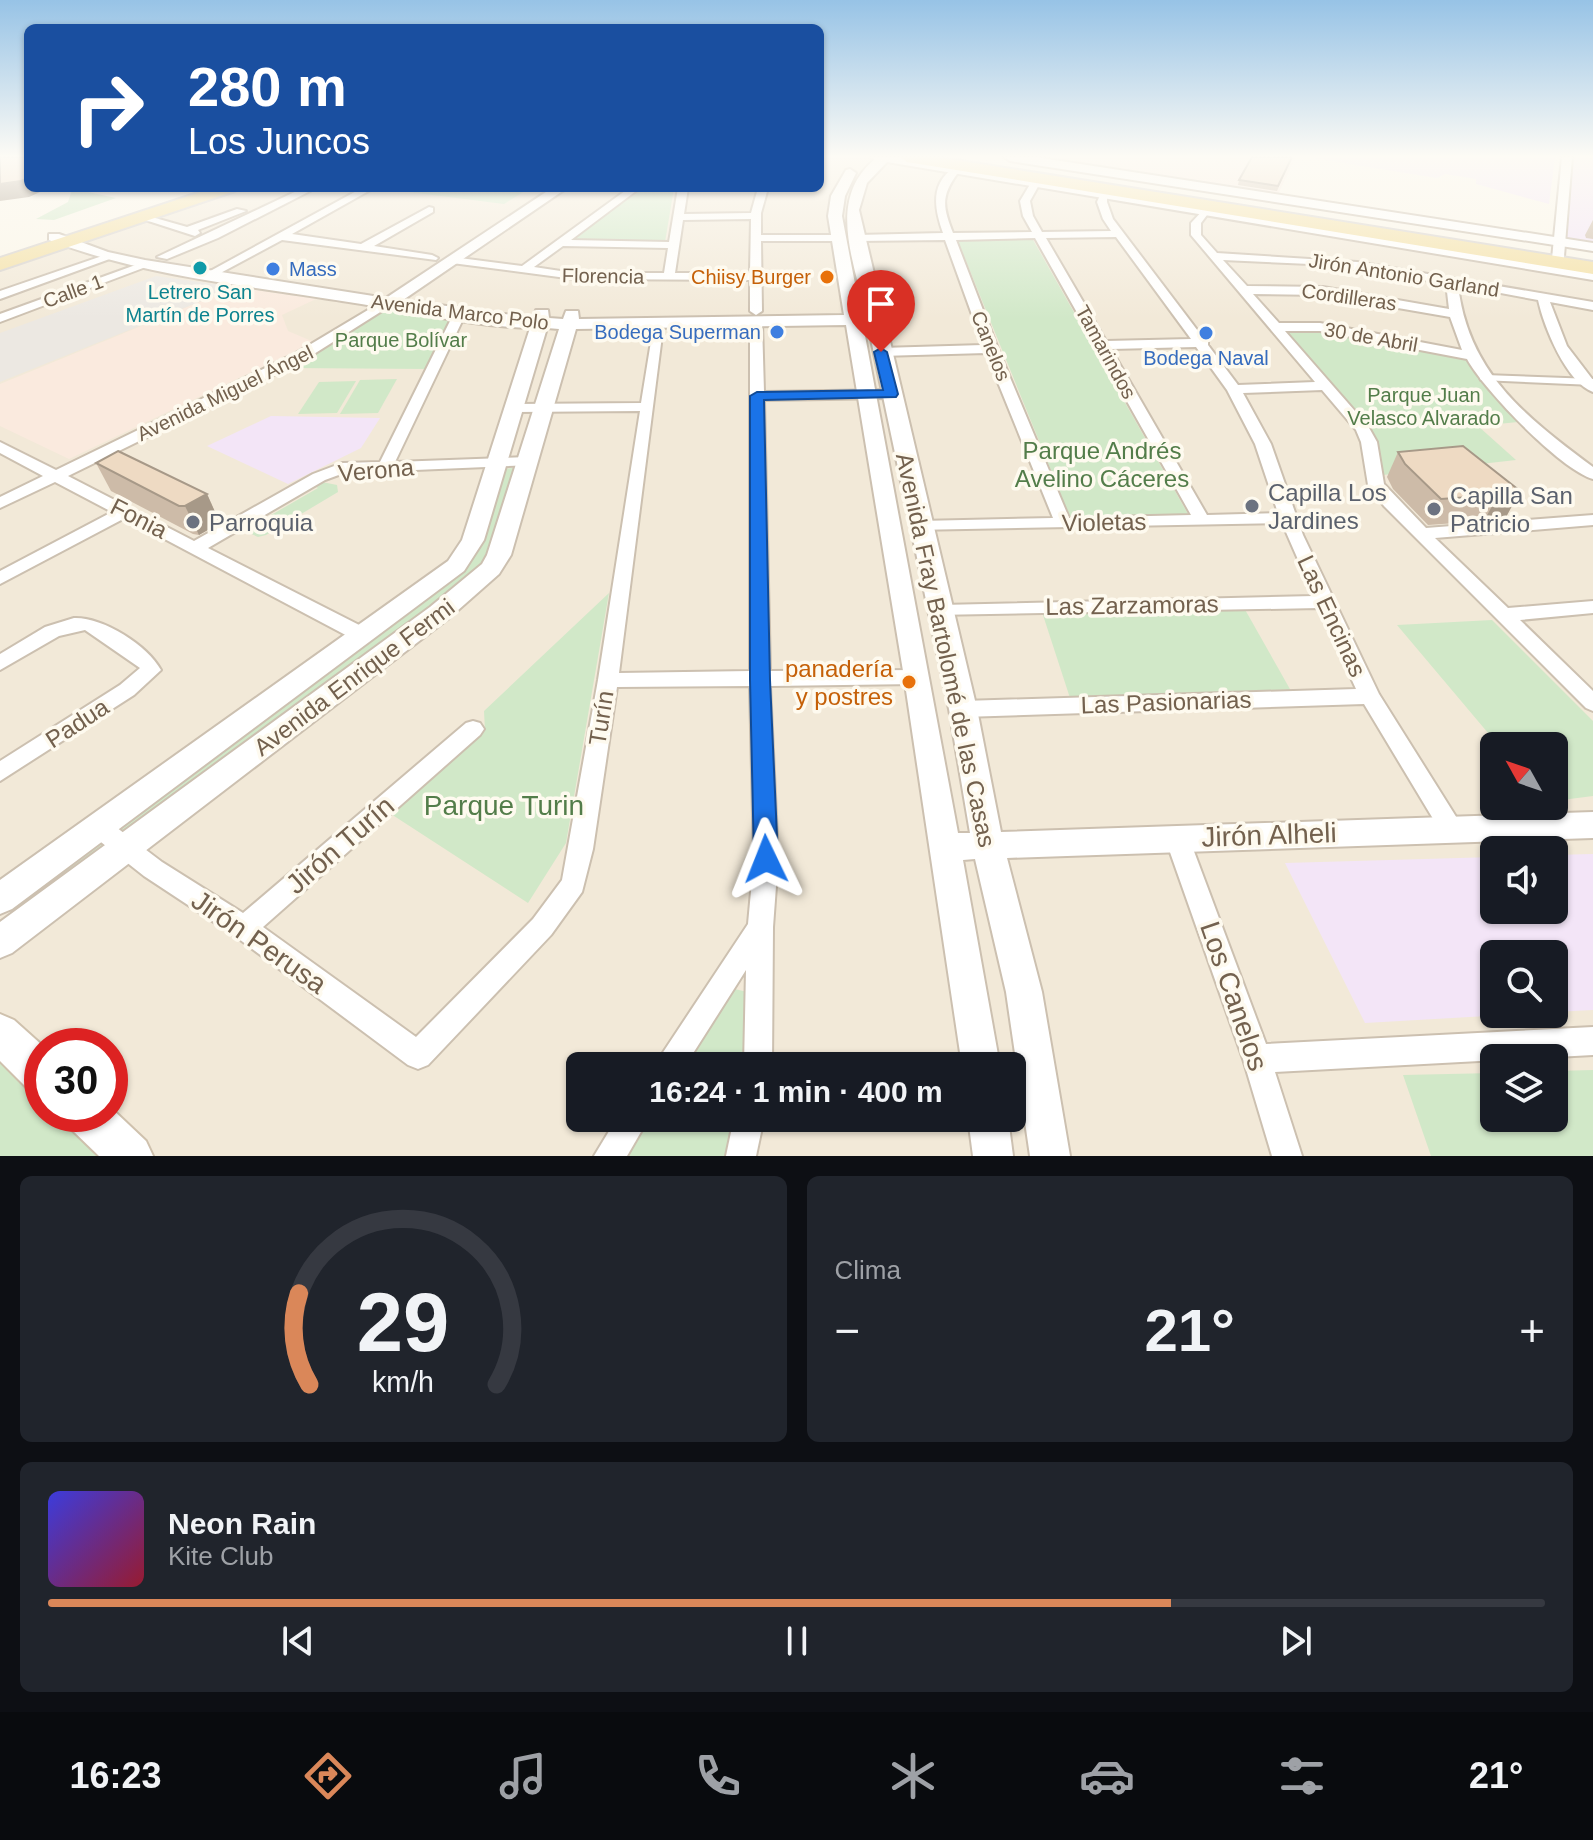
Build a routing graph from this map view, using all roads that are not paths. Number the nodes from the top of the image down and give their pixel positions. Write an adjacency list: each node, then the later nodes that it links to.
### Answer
1 (140, 211): 30 (main road)
2 (159, 211): 23 (main road)
3 (243, 211): 27 (street)
4 (264, 211): 31 (street)
5 (326, 211): 32 (street)
6 (427, 211): 40 (street)
7 (506, 211): 47 (street, Avenida Miguel Ángel)
8 (526, 211): 48 (street, Avenida Miguel Ángel)
9 (604, 211): 37 (street)
10 (680, 211): 24 (street)
11 (757, 211): 22 (street)
12 (836, 211): 35 (street, Avenida Fray Bartolomé de las Casas)
13 (852, 211): 36 (street, Avenida Fray Bartolomé de las Casas)
14 (940, 211): 33 (street, Canelos)
15 (1027, 211): 29 (street, Tamarindos)
16 (1104, 211): 28 (street, Las Encinas)
17 (1205, 211): 43 (street); 44 (street)
18 (1265, 211): 43 (main road)
19 (1324, 211): 25 (main road)
20 (1361, 211): 26 (street)
21 (1562, 211): 43 (street)
22 (756, 216): 24 (street); 34 (street)
23 (141, 217): 27 (street); 30 (main road)
24 (679, 217): 38 (street)
25 (1368, 218): 26 (main road); 43 (main road)
26 (1407, 218): 43 (street)
27 (186, 231): 31 (street)
28 (1119, 234): 29 (street); 72 (street, Las Encinas)
29 (1040, 235): 33 (street); 73 (street, Tamarindos)
30 (70, 236): 41 (main road); 45 (street, Avenida Marco Polo); 46 (street, Avenida Marco Polo); 49 (main road)
31 (214, 236): 46 (street)
32 (280, 236): 40 (street); 52 (street)
33 (947, 237): 36 (street); 74 (street, Canelos)
34 (756, 238): 35 (street); 56 (street)
35 (839, 238): 65 (street, Avenida Fray Bartolomé de las Casas)
36 (857, 238): 65 (street, Avenida Fray Bartolomé de las Casas)
37 (561, 243): 38 (street); 53 (street)
38 (674, 245): 55 (street)
39 (1593, 247): 43 (street)
40 (363, 248): 47 (street)
41 (0, 254)
42 (1593, 254): 43 (main road)
43 (1558, 255): 51 (main road); 54 (street)
44 (1215, 256): 57 (street, Jirón Antonio Garland); 58 (street)
45 (109, 257): 50 (street, Avenida Marco Polo); 59 (street)
46 (163, 257): 52 (street, Avenida Marco Polo)
47 (432, 258): 61 (street, Avenida Miguel Ángel)
48 (452, 260): 53 (street, Florencia); 61 (street, Avenida Miguel Ángel)
49 (0, 264)
50 (145, 265): 52 (street, Avenida Marco Polo); 67 (street, Calle 1)
51 (1593, 268)
52 (216, 271): 61 (street, Avenida Marco Polo)
53 (522, 271): 55 (street, Florencia)
54 (1593, 275)
55 (669, 277): 56 (street, Florencia)
56 (756, 277): 66 (street)
57 (1452, 281): 60 (street, Jirón Antonio Garland); 63 (street)
58 (1244, 290): 63 (street, Cordilleras); 71 (street)
59 (0, 295)
60 (1543, 297): 62 (street, Jirón Antonio Garland); 78 (street)
61 (385, 298): 64 (street, Avenida Marco Polo); 68 (street, Avenida Marco Polo); 91 (street, Avenida Miguel Ángel)
62 (1593, 306)
63 (1454, 314): 76 (street)
64 (459, 315): 68 (street, Avenida Marco Polo); 89 (street)
65 (862, 315): 66 (street, Avenida Marco Polo); 75 (street, Avenida Fray Bartolomé de las Casas); 81 (street, Avenida Fray Bartolomé de las Casas)
66 (756, 317): 69 (street, Avenida Marco Polo); 70 (street, Avenida Marco Polo); 82 (street)
67 (0, 318)
68 (542, 319): 69 (street, Avenida Marco Polo); 84 (street, Avenida Enrique Fermi)
69 (571, 320): 70 (street, Avenida Marco Polo); 85 (street, Avenida Enrique Fermi)
70 (660, 323): 83 (street, Turín)
71 (1274, 327): 76 (street, 30 de Abril); 79 (street)
72 (1203, 343): 73 (street); 80 (street, Las Encinas)
73 (1101, 345): 95 (street, Tamarindos)
74 (991, 349): 75 (street); 97 (street, Canelos)
75 (881, 352): 81 (street, Avenida Fray Bartolomé de las Casas)
76 (1468, 355): 77 (street)
77 (1485, 378): 78 (street); 90 (street)
78 (1591, 383)
79 (1326, 386): 80 (street); 99 (street)
80 (1234, 389): 94 (street, Las Encinas)
81 (879, 394): 82 (street); 98 (street, Avenida Fray Bartolomé de las Casas); 108 (street, Avenida Fray Bartolomé de las Casas)
82 (757, 396): 110 (street)
83 (648, 407): 85 (street); 109 (street, Turín)
84 (516, 408): 85 (street); 88 (street, Avenida Enrique Fermi)
85 (545, 408): 87 (street, Avenida Enrique Fermi)
86 (0, 447): 91 (street, Fonia)
87 (527, 462): 88 (street, Verona); 121 (street, Avenida Enrique Fermi)
88 (498, 463): 89 (street, Verona); 106 (street, Avenida Enrique Fermi)
89 (385, 467): 100 (street, Verona)
90 (1593, 474)
91 (56, 476): 92 (street, Avenida Miguel Ángel); 93 (street, Fonia)
92 (0, 503)
93 (126, 511): 100 (street, Fonia); 101 (street)
94 (1289, 518): 95 (street, Violetas); 102 (street, Las Encinas)
95 (1202, 520): 97 (street, Violetas)
96 (1593, 520): 99 (street)
97 (1063, 523): 98 (street, Violetas)
98 (920, 526): 104 (street, Avenida Fray Bartolomé de las Casas)
99 (1420, 534): 105 (street)
100 (196, 547): 106 (street, Fonia)
101 (0, 578)
102 (1324, 602): 104 (street, Las Zarzamoras); 111 (street, Las Encinas)
103 (1593, 607): 105 (street)
104 (941, 611): 113 (street, Avenida Fray Bartolomé de las Casas)
105 (1504, 615): 112 (street)
106 (362, 635): 117 (street, Avenida Enrique Fermi)
107 (0, 663): 115 (street, Padua)
108 (917, 677): 110 (street); 122 (street, Avenida Fray Bartolomé de las Casas)
109 (608, 680): 110 (street); 132 (street, Turín)
110 (760, 680): 124 (street)
111 (1370, 696): 113 (street, Las Pasionarias); 118 (street, Las Encinas)
112 (1593, 703)
113 (963, 709): 120 (street, Avenida Fray Bartolomé de las Casas)
114 (473, 729): 125 (street, Jirón Turín)
115 (0, 772)
116 (1593, 825): 118 (street, Jirón Alheli)
117 (100, 828): 121 (street, Jirón Perusa); 123 (street, Avenida Enrique Fermi)
118 (1452, 830): 119 (street, Jirón Alheli)
119 (1177, 838): 120 (street, Jirón Alheli); 134 (street, Los Canelos)
120 (987, 843): 122 (street, Jirón Alheli); 143 (street, Avenida Fray Bartolomé de las Casas)
121 (127, 847): 125 (street, Jirón Perusa); 126 (street, Avenida Enrique Fermi)
122 (945, 847): 131 (street, Avenida Fray Bartolomé de las Casas)
123 (0, 899)
124 (760, 927): 129 (street); 130 (street)
125 (244, 928): 132 (street, Jirón Perusa)
126 (0, 942)
127 (0, 1034): 133 (main road)
128 (1593, 1041): 134 (street)
129 (677, 1052)
130 (758, 1052)
131 (979, 1052)
132 (418, 1055)
133 (24, 1056)
134 (1257, 1059): 144 (street, Los Canelos)
135 (105, 1132): 139 (main road)
136 (625, 1132): 140 (street)
137 (746, 1132): 141 (street)
138 (990, 1132): 142 (street)
139 (131, 1156)
140 (609, 1156)
141 (741, 1156)
142 (993, 1156)
143 (1050, 1156)
144 (1287, 1156)

